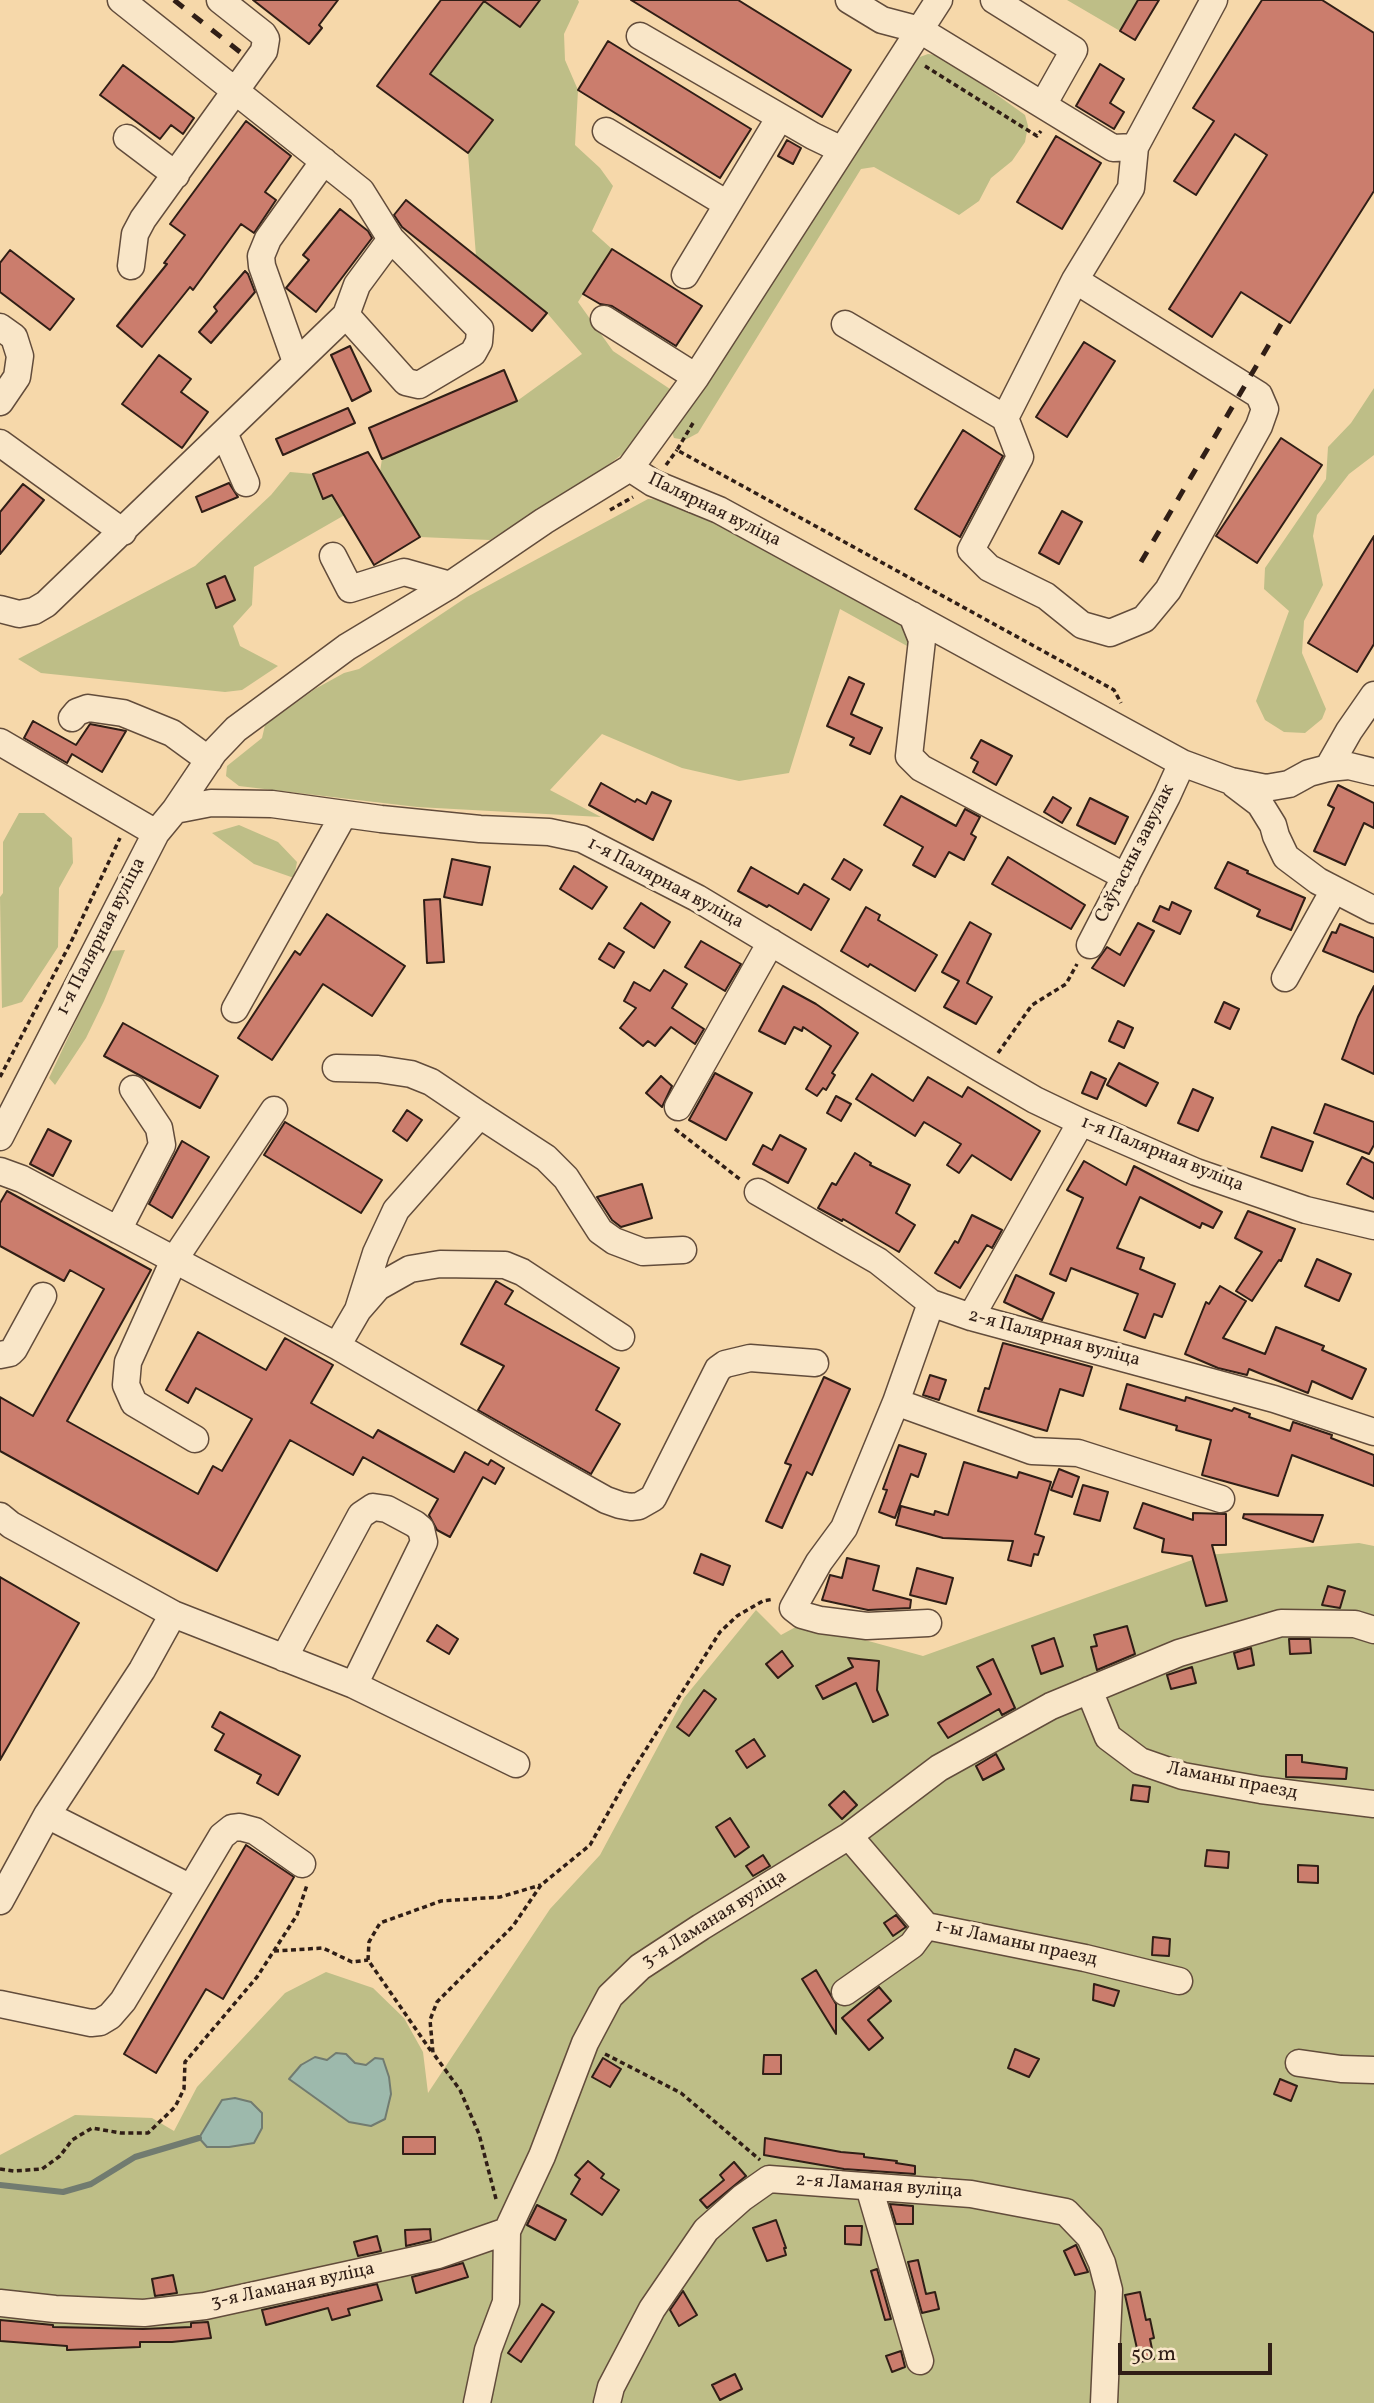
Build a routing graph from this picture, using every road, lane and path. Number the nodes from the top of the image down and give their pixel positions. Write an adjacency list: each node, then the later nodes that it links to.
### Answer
1 (121, 0): 10 (street)
2 (849, 0): 7 (street)
3 (939, 0): 7 (street)
4 (994, 0): 11 (street)
5 (1214, 0): 15 (street)
6 (234, 4): 10 (street)
7 (920, 30): 11 (street); 16 (street)
8 (640, 36): 12 (street)
9 (920, 63): 11 (path)
10 (235, 89): 17 (street); 18 (street)
11 (1048, 108): 15 (street)
12 (780, 117): 16 (street); 19 (street)
13 (606, 131): 19 (street)
14 (127, 138): 18 (street)
15 (1135, 147): 23 (street)
16 (842, 150): 29 (street)
17 (324, 161): 20 (street); 28 (street)
18 (176, 175): 21 (street)
19 (727, 204): 22 (street)
20 (391, 239): 24 (street); 24 (street)
21 (131, 266)
22 (685, 275)
23 (1074, 280): 32 (street); 32 (street)
24 (345, 315): 28 (street)
25 (604, 319): 29 (street)
26 (845, 324): 32 (street)
27 (0, 327): 30 (street)
28 (296, 362): 33 (street)
29 (696, 377): 35 (street)
30 (0, 402)
31 (699, 415): 44 (path)
32 (1005, 418)
33 (224, 433): 36 (street); 37 (street)
34 (0, 443): 37 (street)
35 (631, 468): 39 (street, Палярная вуліца); 41 (street, Палярная вуліца)
36 (246, 483)
37 (123, 532): 40 (street)
38 (333, 556): 39 (street)
39 (450, 585): 46 (street, Палярная вуліца)
40 (0, 609)
41 (912, 615): 44 (street, Палярная вуліца); 55 (street)
42 (1374, 696): 48 (street)
43 (72, 718): 46 (street)
44 (1142, 740): 47 (street, Палярная вуліца)
45 (0, 742): 53 (street)
46 (209, 760): 51 (street, Палярная вуліца)
47 (1182, 763): 50 (street, Палярная вуліца); 55 (street, Саўгасны завулак)
48 (1328, 768): 49 (street, Палярная вуліца); 50 (street, Палярная вуліца)
49 (1374, 772)
50 (1231, 781): 56 (street, Палярная вуліца)
51 (175, 810): 52 (street, 1-я Палярная вуліца); 53 (street, 1-я Палярная вуліца)
52 (344, 814): 58 (street, 1-я Палярная вуліца); 61 (street)
53 (156, 833): 70 (street, 1-я Палярная вуліца)
54 (120, 838): 64 (path)
55 (1126, 877): 59 (street, Саўгасны завулак)
56 (1334, 890): 57 (street, Палярная вуліца); 60 (street)
57 (1374, 910)
58 (771, 942): 63 (street, 1-я Палярная вуліца); 66 (street)
59 (1090, 945): 63 (path)
60 (1285, 978)
61 (235, 1009)
62 (335, 1068): 68 (street)
63 (980, 1068): 69 (street, 1-я Палярная вуліца)
64 (0, 1077)
65 (133, 1089): 74 (street)
66 (678, 1107): 72 (path)
67 (274, 1110): 76 (street)
68 (480, 1115): 75 (street); 79 (street)
69 (1081, 1122): 73 (street, 1-я Палярная вуліца); 80 (street)
70 (0, 1137)
71 (0, 1171): 74 (street)
72 (758, 1192): 78 (street, 2-я Палярная вуліца)
73 (1374, 1226)
74 (118, 1230): 76 (street)
75 (683, 1250)
76 (174, 1260): 82 (street); 87 (street)
77 (43, 1296): 83 (street)
78 (932, 1303): 80 (street, 2-я Палярная вуліца); 85 (street)
79 (358, 1310): 81 (street); 82 (street)
80 (971, 1317): 86 (street, 2-я Палярная вуліца)
81 (621, 1337)
82 (337, 1346): 84 (street)
83 (0, 1355)
84 (816, 1363)
85 (896, 1402): 88 (street); 90 (street)
86 (1374, 1432)
87 (195, 1438)
88 (1221, 1499)
89 (0, 1516): 91 (street)
90 (795, 1602): 92 (street); 102 (path)
91 (173, 1614): 94 (street); 99 (street)
92 (928, 1623)
93 (1374, 1630): 96 (street, 3-я Ламаная вуліца)
94 (284, 1658): 95 (street); 95 (street)
95 (354, 1685): 97 (street)
96 (1089, 1690): 98 (street, Ламаны праезд); 100 (street, 3-я Ламаная вуліца)
97 (516, 1765)
98 (1374, 1804)
99 (47, 1815): 103 (street); 104 (street)
100 (849, 1836): 105 (street, 1-ы Ламаны праезд); 111 (street, 3-я Ламаная вуліца)
101 (302, 1864): 103 (street); 106 (path)
102 (541, 1885): 107 (path); 112 (path)
103 (191, 1888): 110 (street)
104 (0, 1901)
105 (926, 1926): 108 (street, 1-ы Ламаны праезд); 109 (street)
106 (274, 1951): 107 (path); 115 (path)
107 (368, 1960): 112 (path)
108 (1179, 1982)
109 (845, 1992)
110 (0, 2004)
111 (585, 2043): 116 (path); 118 (street, 3-я Ламаная вуліца)
112 (433, 2053): 118 (path)
113 (1298, 2063): 114 (street)
114 (1374, 2070)
115 (0, 2169)
116 (769, 2179): 117 (street, 2-я Ламаная вуліца); 122 (street, 2-я Ламаная вуліца)
117 (869, 2187): 120 (street); 123 (street, 2-я Ламаная вуліца)
118 (507, 2231): 119 (street, 3-я Ламаная вуліца); 121 (street)
119 (0, 2302)
120 (919, 2361)
121 (477, 2403)
122 (607, 2403)
123 (1104, 2403)

